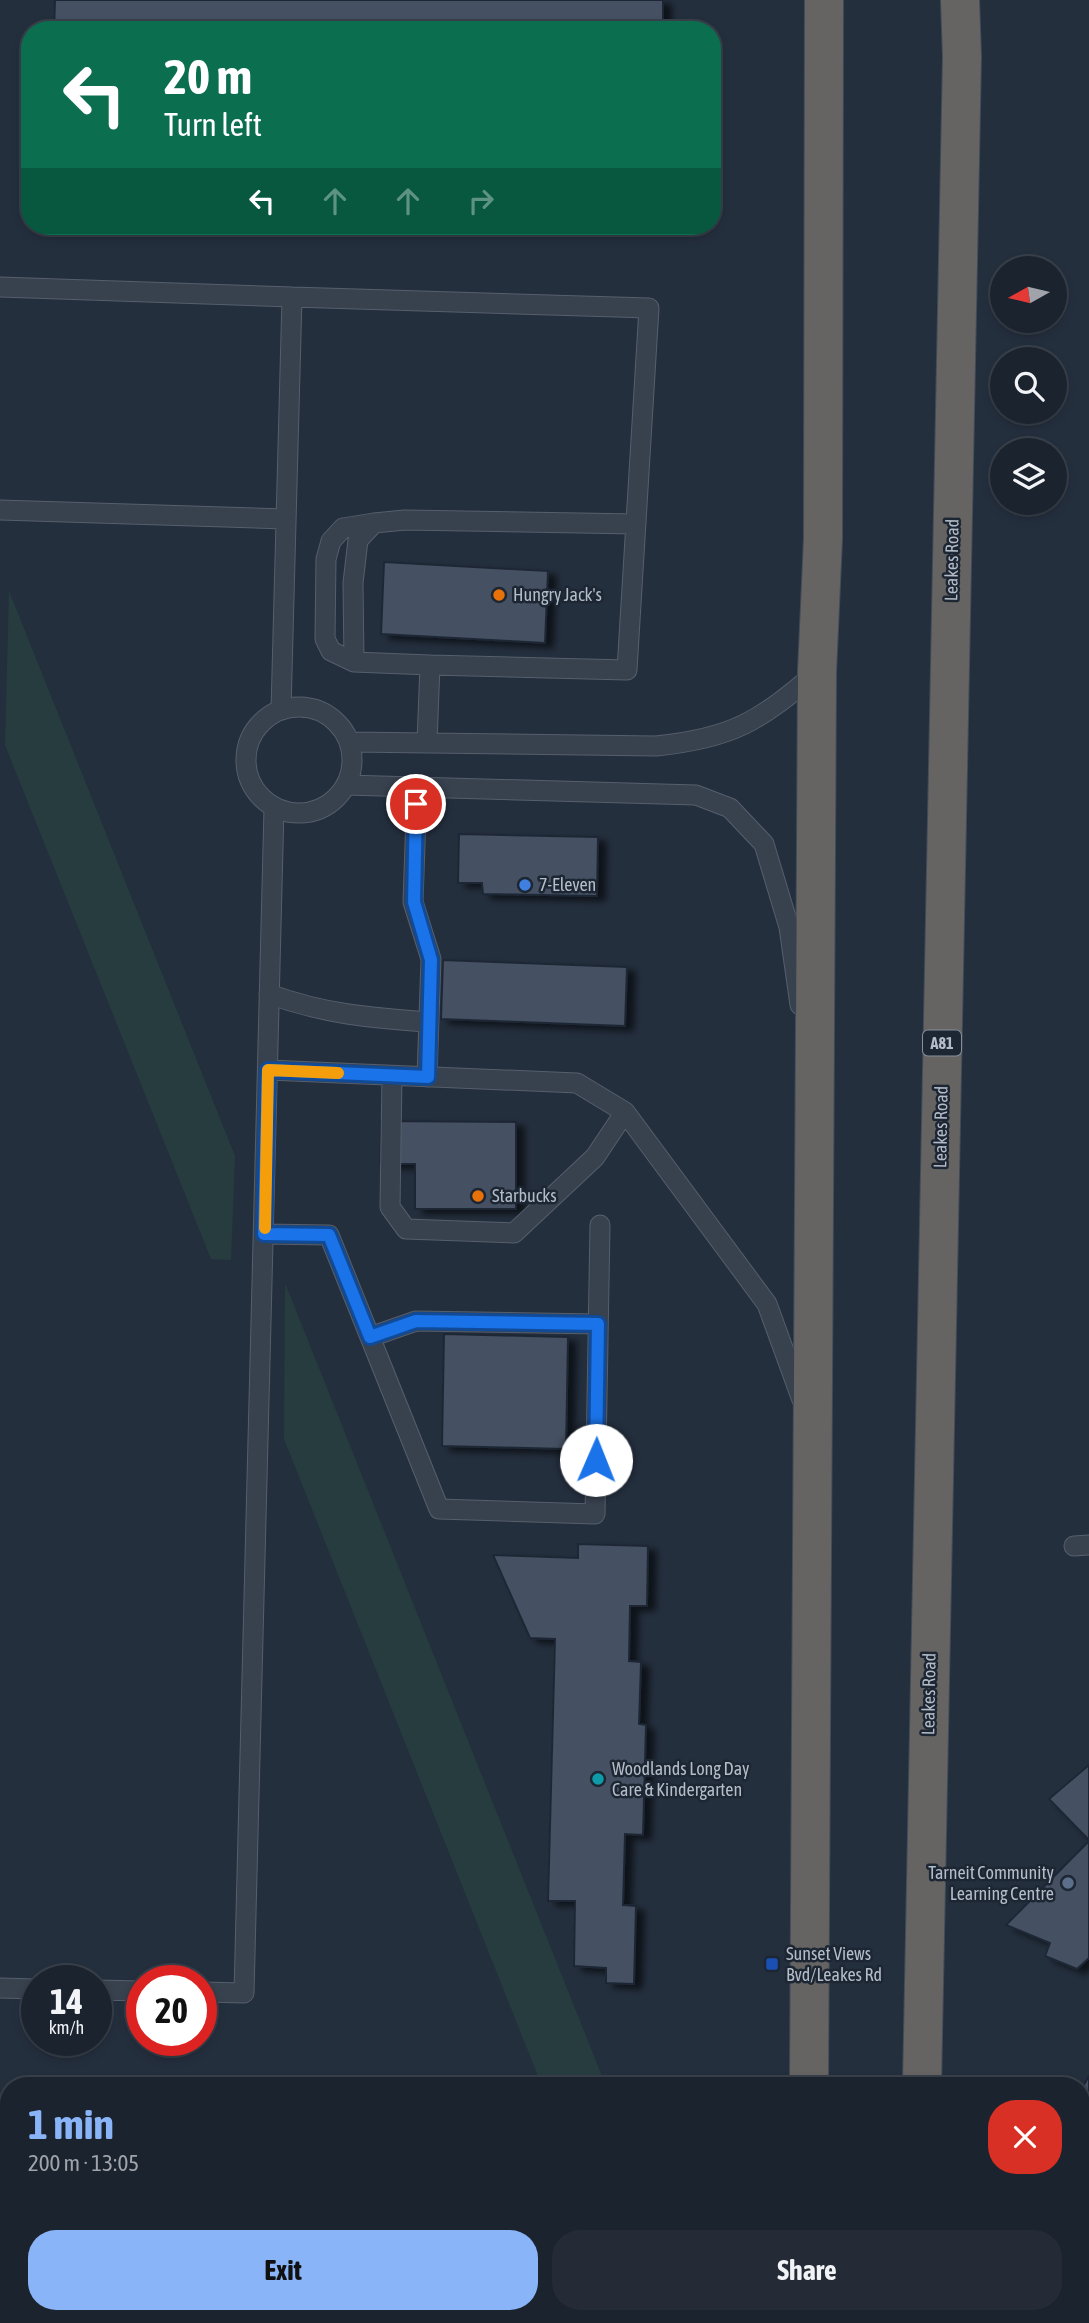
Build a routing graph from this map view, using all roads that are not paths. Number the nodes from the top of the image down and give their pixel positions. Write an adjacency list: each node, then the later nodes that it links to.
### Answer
1 (824, 0): 11 (highway)
2 (960, 0): 34 (highway, Leakes Road / A81)
3 (0, 287): 4 (lane)
4 (292, 297): 6 (lane); 8 (lane)
5 (0, 510): 6 (lane)
6 (286, 519): 12 (lane)
7 (374, 523): 8 (lane); 9 (lane); 9 (lane)
8 (636, 524): 10 (lane)
9 (354, 663): 10 (lane)
10 (430, 664): 14 (lane)
11 (817, 672): 14 (lane); 23 (highway)
12 (281, 710): 13 (lane); 17 (lane)
13 (350, 742): 14 (lane); 15 (lane)
14 (427, 743)
15 (346, 785): 16 (lane); 17 (lane)
16 (417, 787): 19 (lane); 23 (lane)
17 (274, 808): 18 (lane)
18 (270, 994): 19 (lane); 20 (lane)
19 (429, 1022): 22 (lane)
20 (268, 1070): 21 (lane); 26 (lane)
21 (392, 1076): 22 (lane); 24 (lane)
22 (428, 1077): 24 (lane)
23 (814, 1103): 29 (highway)
24 (625, 1112): 29 (lane)
25 (600, 1225): 27 (lane)
26 (264, 1234): 28 (lane); 32 (lane)
27 (598, 1324): 28 (lane); 28 (lane)
28 (370, 1337)
29 (813, 1427): 33 (highway)
30 (0, 1988): 31 (lane)
31 (21, 1989)
32 (217, 1992)
33 (808, 2077)
34 (922, 2077)

